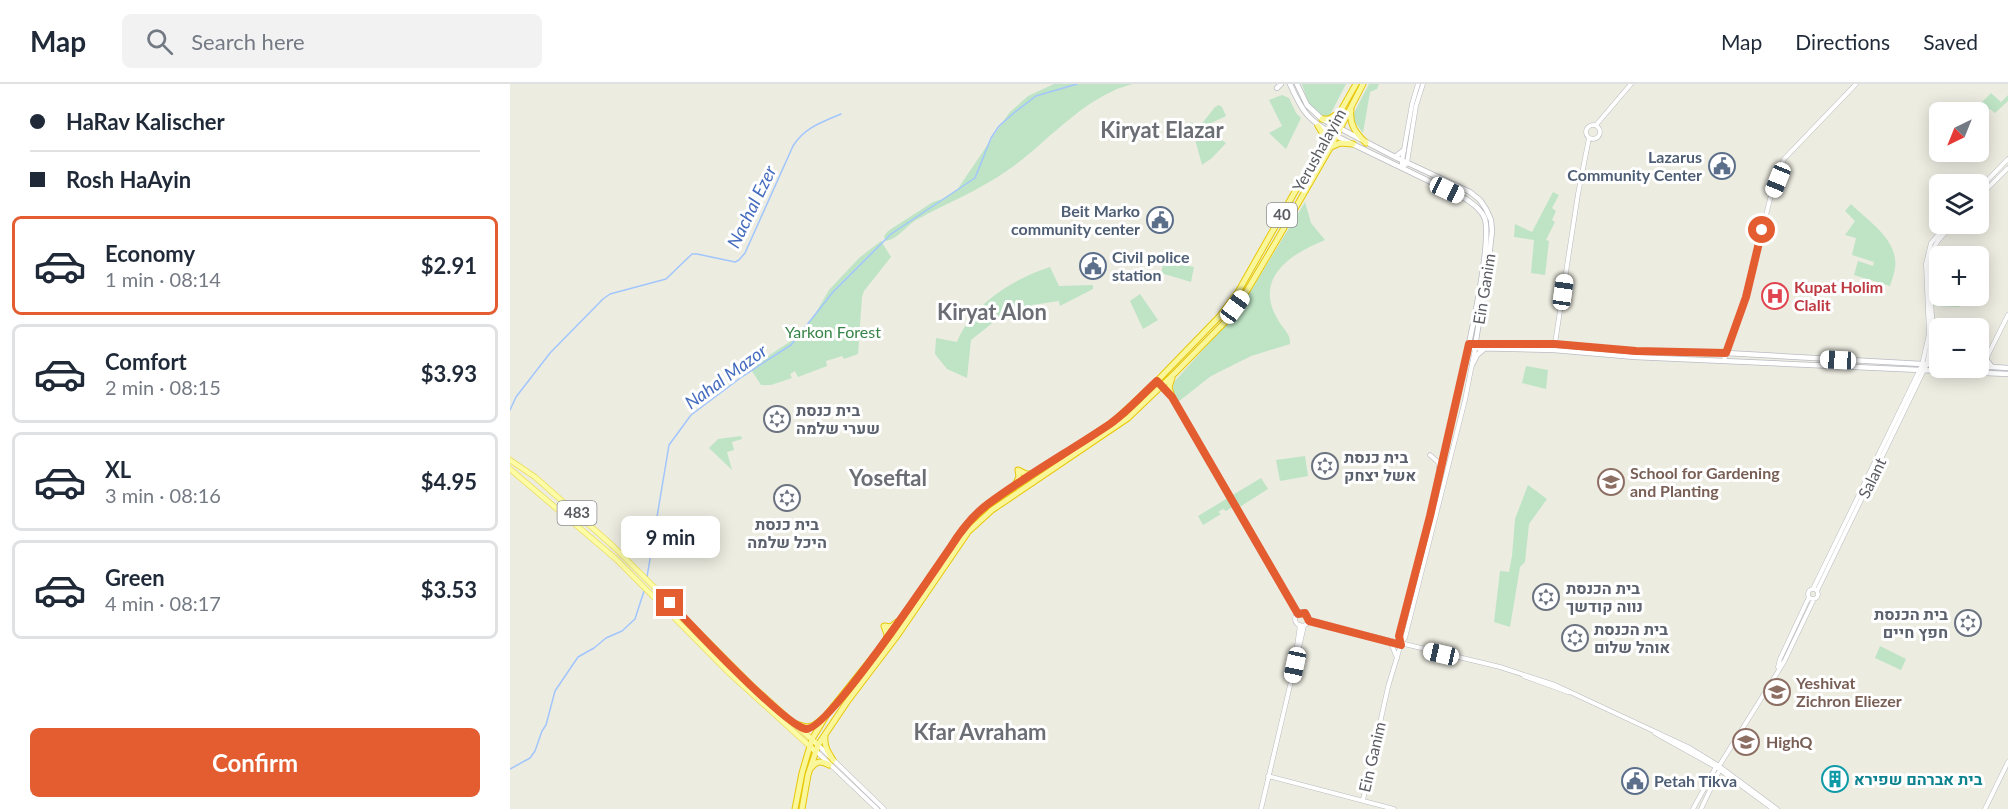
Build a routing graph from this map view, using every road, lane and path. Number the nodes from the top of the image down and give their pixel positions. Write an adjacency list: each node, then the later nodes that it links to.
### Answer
1 (1290, 84): 14 (main road)
2 (1297, 84): 11 (main road)
3 (1356, 84): 10 (highway, Yerushalayim / 40)
4 (1363, 84): 9 (highway, Yerushalayim / 40)
5 (1418, 84): 23 (street)
6 (1423, 84): 26 (street)
7 (1631, 84): 13 (street)
8 (1856, 84): 38 (street)
9 (1352, 105): 15 (highway, Yerushalayim / 40); 19 (highway)
10 (1342, 109): 11 (highway); 12 (highway, Yerushalayim / 40)
11 (1322, 119): 12 (main road, Ein Ganim)
12 (1333, 125): 15 (main road, Ein Ganim); 16 (highway, Yerushalayim / 40)
13 (1596, 125): 18 (street); 18 (street)
14 (1318, 126): 16 (main road, Ein Ganim); 20 (highway)
15 (1340, 129): 17 (highway, Yerushalayim / 40); 19 (main road, Ein Ganim)
16 (1329, 132): 17 (main road, Ein Ganim); 20 (highway, Yerushalayim / 40)
17 (1336, 136): 21 (main road, Ein Ganim); 22 (highway, Yerushalayim / 40)
18 (1590, 138): 36 (street)
19 (1366, 142): 24 (main road, Ein Ganim)
20 (1323, 143): 55 (highway, Yerushalayim / 40)
21 (1353, 144): 22 (highway); 27 (main road, Ein Ganim)
22 (1330, 148): 52 (highway, Yerushalayim / 40)
23 (1404, 150): 24 (main road); 26 (street)
24 (1395, 158): 26 (main road, Ein Ganim)
25 (2008, 158): 29 (street)
26 (1404, 162): 27 (street); 35 (main road, Ein Ganim)
27 (1402, 168): 34 (main road, Ein Ganim)
28 (2008, 168): 30 (street)
29 (1989, 178)
30 (1989, 187)
31 (1939, 234): 49 (street)
32 (1944, 234): 41 (street)
33 (2008, 315): 39 (street)
34 (1469, 346): 35 (main road); 62 (street, Ein Ganim)
35 (1475, 347): 36 (main road); 37 (main road); 45 (street, Ein Ganim)
36 (1554, 347): 37 (main road); 40 (main road)
37 (1486, 348): 45 (main road)
38 (1726, 353): 40 (main road); 42 (street); 49 (main road)
39 (1989, 353)
40 (1636, 354): 42 (main road)
41 (1928, 357): 43 (street); 49 (street)
42 (1724, 360): 49 (main road)
43 (1929, 361)
44 (1989, 363): 48 (main road)
45 (1472, 365): 73 (street, Ein Ganim)
46 (1929, 367): 49 (main road)
47 (1989, 367): 48 (main road)
48 (1992, 367): 50 (main road)
49 (1923, 368): 51 (main road); 66 (street, Salant)
50 (2008, 368)
51 (1929, 369)
52 (1175, 373): 56 (highway, Yerushalayim / 40); 58 (highway)
53 (1989, 373): 54 (main road)
54 (2008, 374)
55 (1157, 381): 56 (street); 63 (highway, Yerushalayim / 40)
56 (1162, 386): 57 (highway, Yerushalayim / 40); 58 (street)
57 (1154, 394): 58 (highway); 77 (highway, Yerushalayim / 40)
58 (1170, 395): 68 (street)
59 (1430, 454): 62 (street)
60 (510, 460): 76 (main road, 483)
61 (510, 469): 78 (main road, 483)
62 (1440, 472): 73 (street, Ein Ganim)
63 (1035, 473): 64 (highway, Yerushalayim / 40); 64 (highway)
64 (1015, 486): 65 (highway, Yerushalayim / 40)
65 (923, 588): 72 (highway, Yerushalayim / 40); 72 (highway)
66 (1815, 590): 67 (street); 67 (street)
67 (1811, 598): 82 (street)
68 (1298, 614): 69 (street); 70 (street)
69 (1309, 621): 70 (street); 71 (street)
70 (1302, 626): 84 (street)
71 (1388, 640): 73 (street); 74 (street)
72 (885, 642): 75 (highway, Yerushalayim / 40)
73 (1401, 645): 74 (street, Ein Ganim); 82 (street)
74 (1397, 658): 87 (street, Ein Ganim)
75 (828, 713): 76 (highway); 78 (highway, Yerushalayim / 40)
76 (794, 723): 78 (main road, 483)
77 (826, 732): 79 (highway, Yerushalayim / 40); 80 (highway)
78 (811, 742): 79 (main road, 483); 88 (highway, 40)
79 (817, 748): 80 (street); 83 (highway, 40)
80 (831, 762): 83 (highway); 90 (street); 91 (street)
81 (2008, 762): 97 (street)
82 (1718, 768): 85 (street); 86 (street); 94 (street); 96 (street)
83 (808, 775): 89 (highway, 40)
84 (1268, 776): 87 (street); 92 (street)
85 (1730, 778): 86 (street); 96 (street)
86 (1713, 781): 95 (street)
87 (1363, 800): 93 (street)
88 (795, 809)
89 (802, 809)
90 (877, 809)
91 (884, 809)
92 (1261, 809)
93 (1394, 809)
94 (1693, 809)
95 (1701, 809)
96 (1775, 809)
97 (1985, 809)

